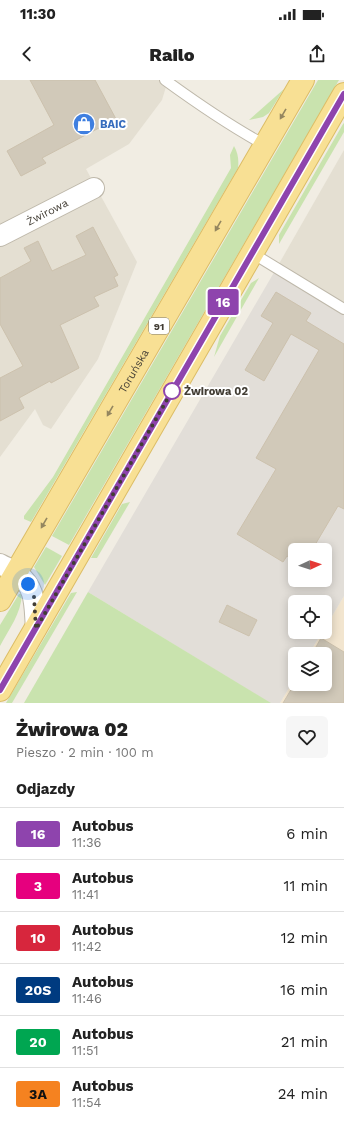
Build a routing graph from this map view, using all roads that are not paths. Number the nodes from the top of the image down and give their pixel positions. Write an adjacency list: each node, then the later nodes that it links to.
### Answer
1 (166, 80): 4 (lane)
2 (303, 80): 4 (main road, Toruńska / 91, one-way to 4)
3 (341, 106): 7 (main road)
4 (265, 145): 9 (main road, Toruńska / 91, one-way to 9)
5 (94, 188): 6 (street, Żwirowa)
6 (0, 236)
7 (252, 253): 8 (lane); 11 (main road)
8 (344, 309)
9 (8, 568): 10 (main road, Toruńska / 91); 11 (street)
10 (0, 600)
11 (36, 629): 12 (main road)
12 (0, 690)

